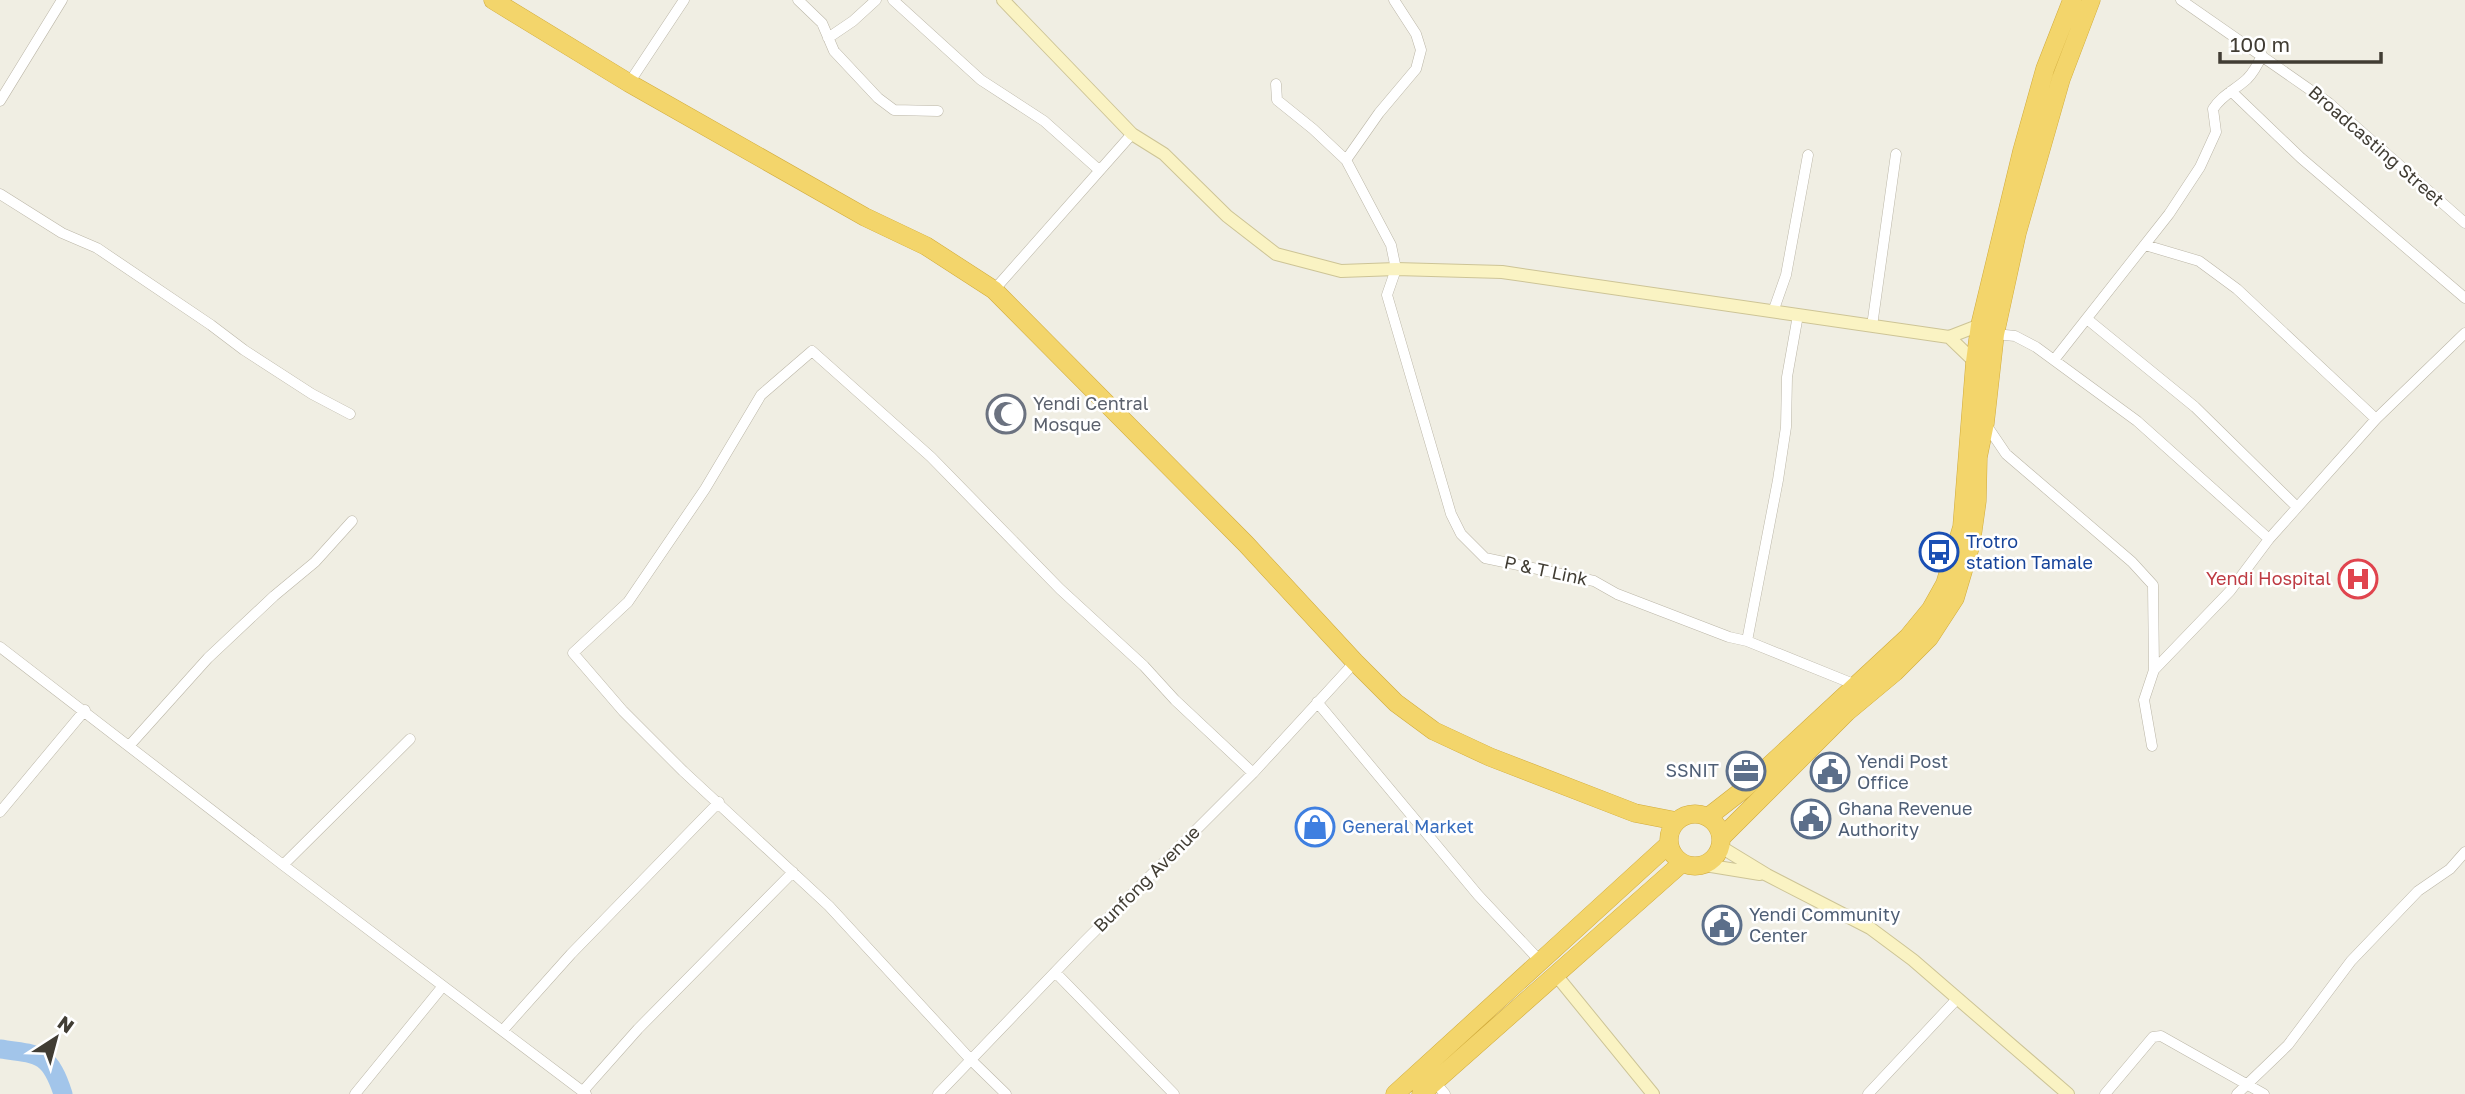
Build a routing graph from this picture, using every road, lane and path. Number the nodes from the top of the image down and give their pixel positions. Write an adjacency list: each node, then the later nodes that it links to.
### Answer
1 (62, 0): 17 (street)
2 (493, 0): 14 (highway)
3 (684, 0): 14 (street)
4 (798, 0): 12 (street)
5 (876, 0): 12 (street)
6 (893, 0): 23 (street)
7 (1003, 0): 19 (street)
8 (1394, 0): 22 (street)
9 (2072, 0): 34 (highway)
10 (2091, 0): 34 (highway)
11 (2180, 0): 13 (street, Broadcasting Street)
12 (828, 37): 18 (street)
13 (2262, 55): 16 (street); 25 (street, Broadcasting Street)
14 (629, 83): 28 (highway)
15 (1276, 84): 22 (street)
16 (2231, 91): 26 (street); 29 (street)
17 (0, 101)
18 (938, 110)
19 (1132, 134): 23 (street); 27 (street)
20 (1896, 154): 33 (street)
21 (1808, 155): 30 (street)
22 (1346, 160): 27 (street)
23 (1099, 170): 28 (street)
24 (0, 194): 39 (street)
25 (2465, 223)
26 (2145, 245): 32 (street); 40 (street)
27 (1396, 269): 30 (street); 45 (street, P & T Link)
28 (994, 290): 47 (highway)
29 (2465, 298)
30 (1773, 312): 31 (street)
31 (1798, 315): 33 (street); 45 (street)
32 (2087, 319): 37 (street); 42 (street)
33 (1872, 326): 36 (street)
34 (1985, 330): 36 (street); 37 (street); 38 (highway); 41 (highway)
35 (2465, 333): 40 (street)
36 (1949, 337): 38 (street)
37 (2054, 360): 44 (street)
38 (1975, 362): 49 (highway)
39 (350, 414)
40 (2376, 419): 42 (street)
41 (1985, 423): 48 (street); 60 (highway)
42 (2297, 507): 44 (street)
43 (352, 521): 53 (street)
44 (2269, 539): 48 (street)
45 (1747, 641): 49 (street, P & T Link)
46 (0, 646): 51 (street)
47 (1355, 662): 50 (street, Bunfong Avenue); 59 (highway)
48 (2154, 670): 54 (street)
49 (1856, 685): 58 (highway)
50 (1317, 702): 55 (street, Bunfong Avenue); 67 (street)
51 (85, 710): 53 (street); 57 (street)
52 (410, 739): 63 (street)
53 (129, 746): 63 (street)
54 (2152, 746)
55 (1253, 773): 56 (street); 68 (street, Bunfong Avenue)
56 (719, 802): 65 (street); 72 (street)
57 (0, 812)
58 (1708, 817): 59 (highway); 60 (highway)
59 (1671, 834): 62 (highway); 67 (highway)
60 (1721, 842): 64 (highway); 66 (street)
61 (2465, 852): 74 (street)
62 (1682, 863): 64 (highway); 69 (highway)
63 (283, 865): 70 (street)
64 (1705, 865): 66 (street)
65 (793, 872): 73 (street); 76 (street)
66 (1767, 875): 71 (street)
67 (1541, 962): 81 (highway)
68 (1055, 972): 73 (street, Bunfong Avenue); 80 (street)
69 (1556, 975): 75 (highway); 83 (street)
70 (443, 986): 72 (street); 77 (street)
71 (1956, 1000): 84 (street); 85 (street)
72 (503, 1030): 76 (street)
73 (971, 1060): 78 (street, Bunfong Avenue); 79 (street)
74 (2246, 1084): 86 (street); 87 (street); 88 (street)
75 (1440, 1088): 82 (highway)
76 (585, 1093)
77 (355, 1094)
78 (938, 1094)
79 (1006, 1094)
80 (1174, 1094)
81 (1395, 1094)
82 (1421, 1094)
83 (1653, 1094)
84 (1868, 1094)
85 (2068, 1094)
86 (2105, 1094)
87 (2237, 1094)
88 (2264, 1094)

